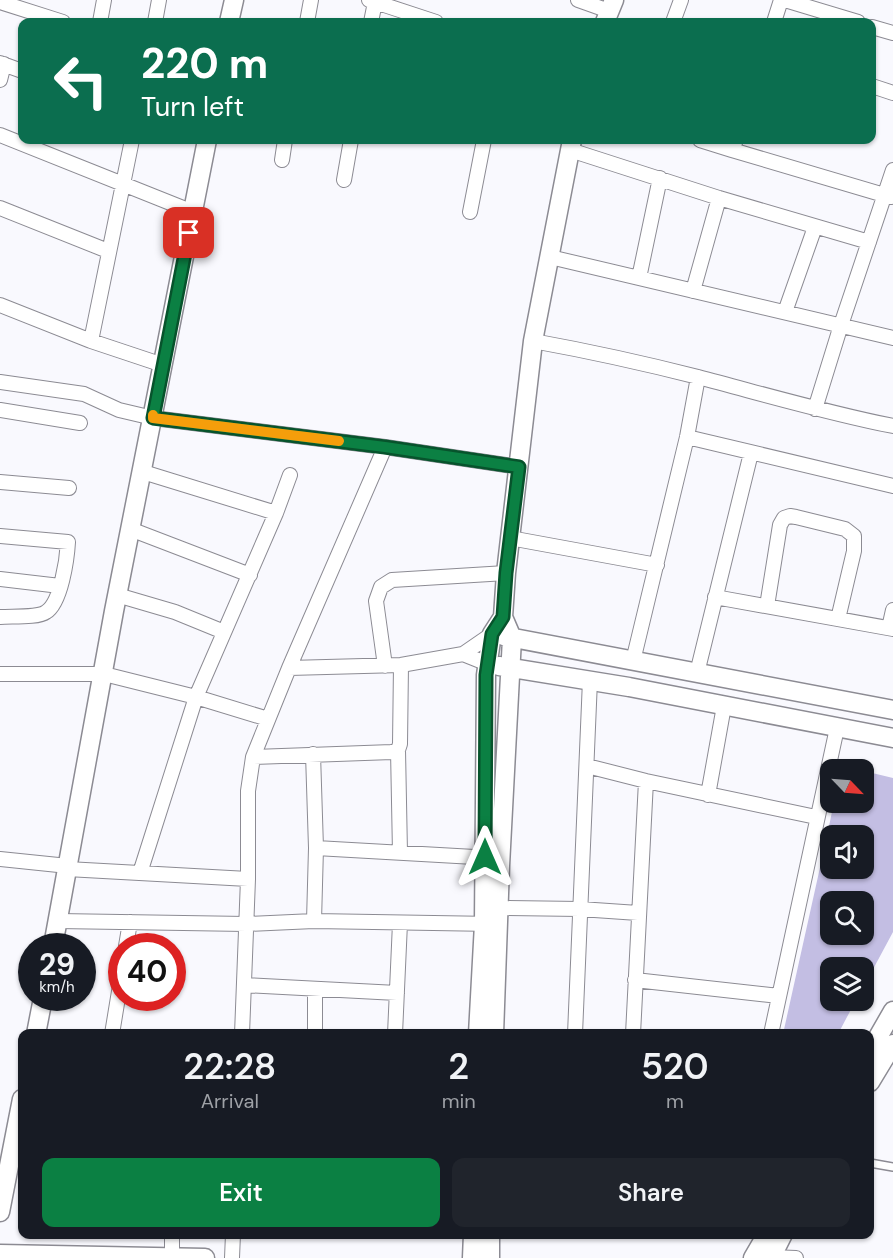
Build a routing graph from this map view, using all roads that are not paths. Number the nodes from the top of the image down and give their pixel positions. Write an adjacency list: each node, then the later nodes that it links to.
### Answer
1 (104, 0): 12 (street)
2 (159, 0): 13 (street)
3 (234, 0): 14 (street)
4 (311, 0): 15 (street)
5 (578, 0): 10 (street)
6 (681, 0): 18 (street)
7 (783, 0): 19 (street); 20 (street)
8 (372, 1): 16 (street); 17 (street)
9 (7, 3): 11 (street)
10 (609, 11)
11 (51, 18)
12 (101, 18)
13 (155, 18)
14 (230, 18)
15 (308, 18)
16 (371, 18)
17 (424, 18)
18 (674, 18)
19 (776, 18)
20 (826, 18)
21 (876, 28): 22 (street)
22 (893, 33)
23 (2, 63): 24 (street); 25 (street)
24 (18, 69)
25 (0, 80)
26 (876, 87): 27 (street)
27 (893, 93)
28 (0, 135): 29 (street)
29 (18, 142)
30 (23, 144): 42 (street)
31 (131, 144): 42 (street)
32 (206, 144): 46 (street)
33 (284, 144): 38 (street)
34 (350, 144): 41 (street)
35 (483, 144): 47 (street)
36 (571, 145): 40 (street); 51 (street)
37 (734, 145): 43 (street)
38 (282, 160)
39 (893, 170): 43 (street)
40 (660, 178): 44 (street); 52 (street)
41 (344, 180)
42 (123, 184): 46 (street); 50 (street)
43 (889, 196): 49 (street)
44 (719, 198): 48 (street); 53 (street)
45 (0, 208): 50 (street)
46 (193, 212): 60 (street)
47 (470, 212)
48 (815, 227): 49 (street); 55 (street)
49 (869, 242): 56 (street)
50 (108, 251): 58 (street)
51 (550, 257): 52 (street); 59 (street)
52 (639, 278): 53 (street)
53 (693, 291): 55 (street)
54 (0, 305): 58 (street)
55 (785, 312): 56 (street)
56 (841, 325): 57 (street); 63 (street)
57 (893, 338)
58 (91, 341): 60 (street)
59 (533, 341): 61 (street); 71 (street)
60 (163, 365): 65 (street)
61 (698, 377): 63 (street); 68 (street)
62 (0, 382): 65 (street)
63 (815, 409): 67 (street)
64 (0, 410): 66 (street)
65 (153, 418): 69 (street); 72 (street)
66 (80, 423)
67 (893, 426)
68 (687, 438): 70 (street); 81 (street)
69 (385, 447): 71 (street); 103 (street)
70 (751, 453): 75 (street); 87 (street)
71 (519, 467): 80 (street)
72 (143, 472): 77 (street); 78 (street)
73 (290, 475): 77 (street)
74 (0, 482): 76 (street)
75 (893, 486)
76 (69, 488)
77 (276, 513): 83 (street)
78 (130, 529): 83 (street); 86 (street)
79 (0, 536): 85 (street)
80 (510, 538): 81 (street); 82 (street)
81 (657, 565): 98 (street)
82 (506, 573): 91 (street); 101 (street)
83 (250, 575): 94 (street)
84 (0, 579): 85 (street)
85 (60, 586): 90 (street)
86 (117, 596): 94 (street); 106 (street)
87 (715, 597): 88 (street); 104 (street)
88 (767, 606): 92 (street); 92 (street)
89 (893, 610): 93 (street)
90 (0, 617)
91 (503, 617): 95 (street); 96 (street)
92 (838, 619): 93 (street)
93 (891, 628)
94 (224, 632): 108 (street)
95 (492, 634): 96 (street); 97 (street); 100 (street)
96 (512, 638): 98 (street); 102 (street)
97 (463, 654): 99 (street); 100 (street)
98 (633, 661): 104 (street)
99 (401, 664): 101 (street); 114 (street)
100 (488, 664): 102 (street); 123 (street)
101 (386, 666): 103 (street)
102 (510, 667): 107 (street); 123 (street)
103 (289, 668): 111 (street)
104 (698, 673): 110 (street)
105 (0, 674): 106 (street)
106 (104, 674): 108 (street); 125 (street)
107 (590, 680): 109 (street); 117 (street)
108 (196, 697): 111 (street); 126 (street)
109 (724, 706): 112 (street); 119 (street)
110 (893, 710)
111 (268, 719): 116 (street)
112 (837, 728): 113 (street); 120 (street)
113 (893, 738)
114 (398, 750): 115 (street); 122 (street)
115 (313, 754): 116 (street); 121 (street)
116 (253, 757): 127 (street)
117 (587, 766): 118 (street); 128 (street)
118 (646, 781): 119 (street); 129 (street)
119 (708, 795): 120 (street)
120 (816, 817): 142 (street)
121 (316, 848): 122 (street); 132 (street)
122 (400, 853): 123 (street)
123 (493, 858): 130 (street)
124 (0, 859): 125 (street)
125 (68, 868): 126 (street); 131 (street)
126 (140, 873): 127 (street)
127 (248, 879): 135 (street)
128 (580, 909): 129 (street); 130 (street); 153 (street)
129 (638, 913): 138 (street)
130 (493, 918): 134 (street); 151 (street); 152 (street)
131 (58, 921): 133 (street); 136 (street)
132 (314, 921): 134 (street); 135 (street)
133 (130, 922): 135 (street); 137 (street)
134 (400, 922): 141 (street)
135 (246, 924): 139 (street)
136 (56, 933)
137 (128, 933)
138 (635, 980): 142 (street); 154 (street)
139 (244, 985): 140 (street); 148 (street)
140 (315, 989): 141 (street); 149 (street)
141 (397, 993): 150 (street)
142 (779, 996): 155 (street)
143 (40, 1011): 146 (street)
144 (116, 1011): 147 (street)
145 (893, 1011): 156 (street)
146 (37, 1029)
147 (113, 1029)
148 (242, 1029)
149 (315, 1029)
150 (395, 1029)
151 (479, 1029)
152 (494, 1029)
153 (575, 1029)
154 (633, 1029)
155 (772, 1029)
156 (874, 1044)
157 (893, 1044): 158 (street)
158 (874, 1075)
159 (17, 1158): 162 (street)
160 (874, 1164): 161 (lane)
161 (893, 1167)
162 (0, 1212)
163 (172, 1239): 170 (street)
164 (233, 1239): 172 (street)
165 (473, 1239): 173 (street)
166 (490, 1239): 174 (street)
167 (763, 1239): 175 (street)
168 (780, 1239): 176 (street)
169 (0, 1254): 170 (street)
170 (172, 1257): 171 (street)
171 (205, 1258)
172 (232, 1258)
173 (472, 1258)
174 (490, 1258)
175 (753, 1258)
176 (771, 1258): 177 (street)
177 (796, 1258)

